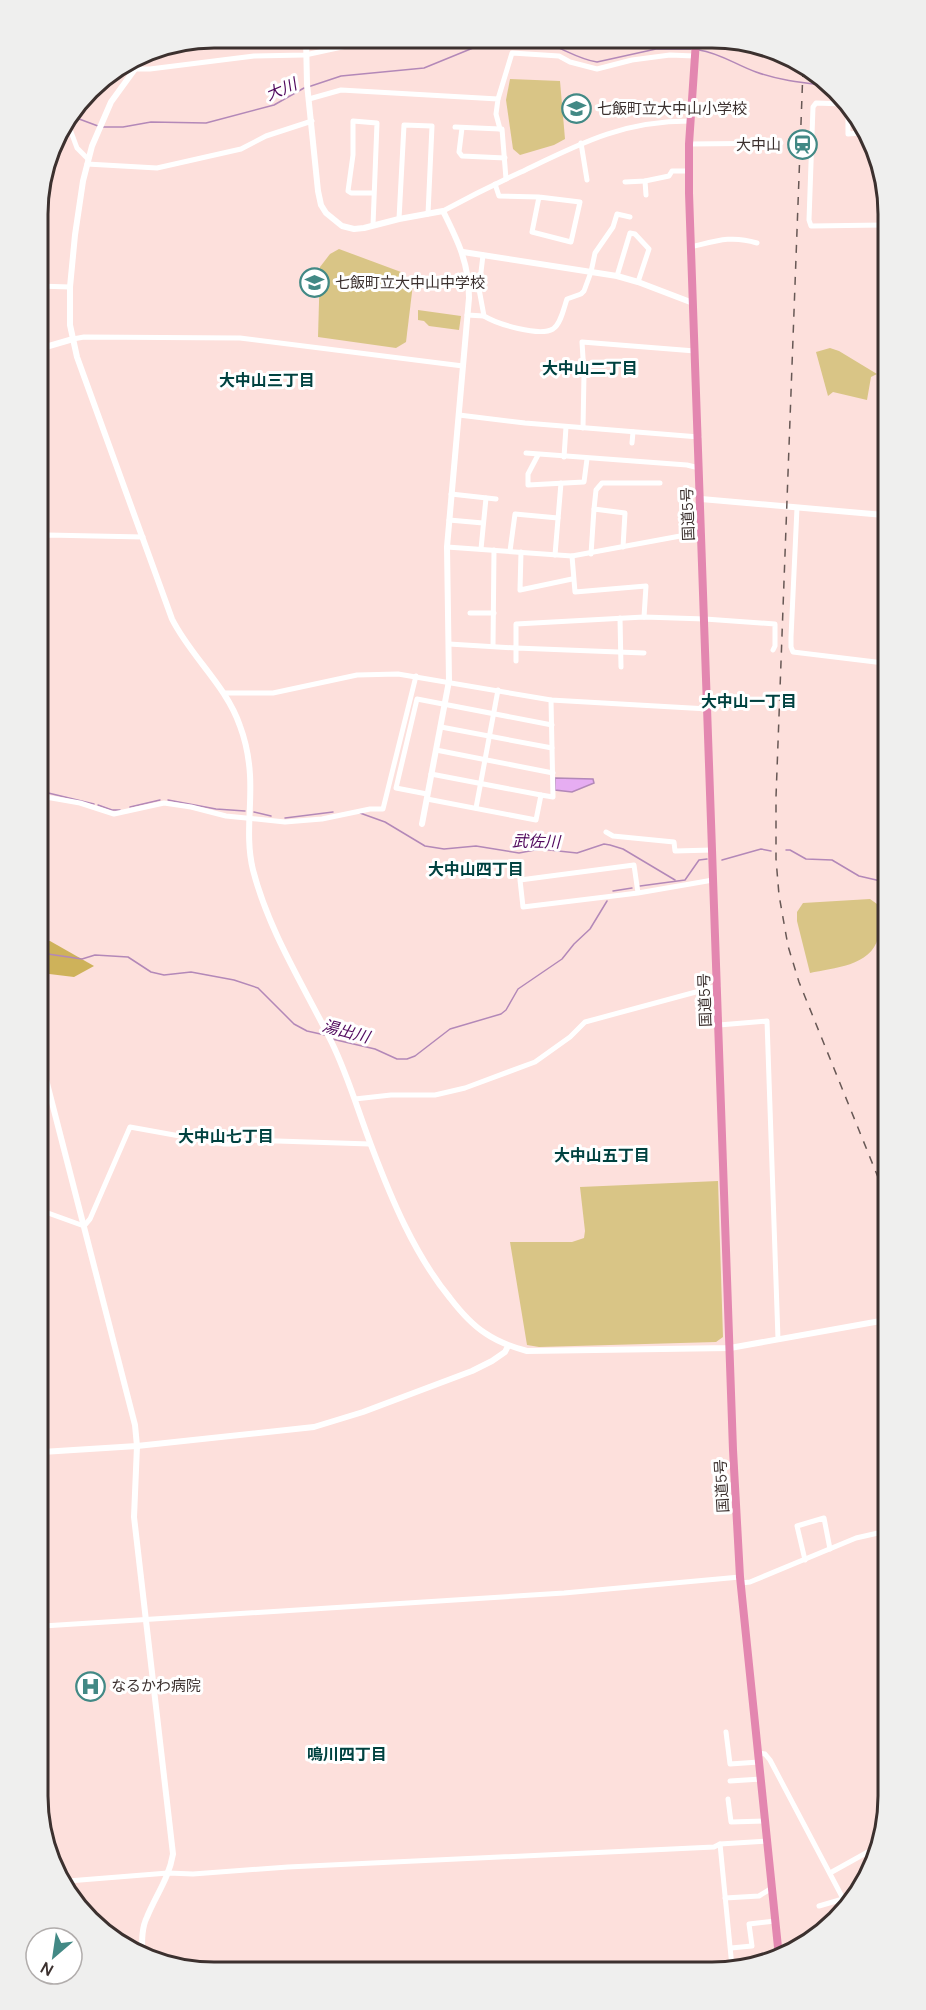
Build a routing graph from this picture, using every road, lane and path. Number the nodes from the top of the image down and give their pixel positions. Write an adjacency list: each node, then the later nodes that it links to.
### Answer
1 (305, 48): 4 (street)
2 (335, 48): 4 (street)
3 (695, 49): 7 (street); 11 (highway, 国道5号)
4 (305, 54): 5 (street); 6 (street)
5 (133, 69): 21 (street)
6 (309, 97): 7 (street); 10 (street)
7 (498, 99): 14 (street)
8 (835, 104): 36 (street)
9 (848, 119): 16 (street)
10 (312, 121): 21 (street); 35 (street)
11 (690, 121): 17 (street); 19 (highway, 国道5号)
12 (454, 127): 13 (street)
13 (462, 128): 14 (street); 20 (street)
14 (500, 129): 20 (street)
15 (71, 131): 21 (street)
16 (857, 134)
17 (581, 143): 23 (street); 24 (street)
18 (781, 143): 19 (street)
19 (689, 144): 22 (highway, 国道5号)
20 (504, 158): 23 (street)
21 (87, 161): 45 (street)
22 (689, 171): 25 (street); 38 (highway, 国道5号)
23 (506, 179): 27 (street)
24 (587, 180)
25 (645, 181): 26 (street); 29 (street)
26 (625, 182)
27 (495, 184): 30 (street); 31 (street)
28 (374, 193): 28 (street); 35 (street)
29 (646, 195)
30 (539, 197): 30 (street)
31 (443, 211): 32 (street); 39 (street)
32 (428, 214): 34 (street); 34 (street)
33 (630, 217): 41 (street)
34 (399, 219): 35 (street)
35 (373, 225)
36 (878, 225)
37 (757, 243): 38 (street)
38 (691, 246): 46 (highway, 国道5号)
39 (463, 252): 40 (street); 47 (street)
40 (483, 255): 41 (street); 48 (street)
41 (591, 272): 42 (street); 48 (street)
42 (617, 276): 43 (street); 43 (street)
43 (638, 282): 46 (street)
44 (48, 286): 45 (street)
45 (69, 287): 49 (street)
46 (693, 303): 51 (highway, 国道5号)
47 (467, 315): 48 (street); 52 (street)
48 (484, 316)
49 (73, 339): 50 (street); 52 (street); 78 (street)
50 (48, 347)
51 (695, 351): 55 (street); 57 (highway, 国道5号)
52 (463, 366): 53 (street)
53 (459, 415): 54 (street); 66 (street)
54 (566, 427): 55 (street); 61 (street)
55 (583, 428): 56 (street)
56 (633, 432): 57 (street); 58 (street)
57 (699, 436): 63 (highway, 国道5号)
58 (632, 443)
59 (526, 453): 60 (street)
60 (538, 455): 61 (street); 64 (street)
61 (564, 456): 62 (street)
62 (587, 459): 63 (street); 64 (street)
63 (699, 468): 69 (highway, 国道5号)
64 (561, 483): 73 (street)
65 (660, 483): 71 (street)
66 (451, 494): 67 (street); 74 (street)
67 (486, 498): 68 (street); 75 (street)
68 (496, 499)
69 (701, 499): 70 (street); 76 (highway, 国道5号)
70 (797, 508): 72 (street); 101 (street)
71 (594, 509): 80 (street); 85 (street)
72 (878, 515)
73 (558, 518): 83 (street); 86 (street)
74 (449, 520): 75 (street); 79 (street)
75 (483, 523): 81 (street)
76 (702, 532): 80 (street); 93 (highway, 国道5号)
77 (48, 535): 78 (street)
78 (143, 537): 106 (street)
79 (447, 547): 81 (street); 94 (street)
80 (622, 548): 85 (street)
81 (481, 549): 82 (street)
82 (494, 550): 83 (street); 90 (street)
83 (510, 551): 84 (street)
84 (521, 552): 86 (street); 88 (street)
85 (591, 554): 87 (street)
86 (555, 555): 87 (street)
87 (572, 556): 88 (street)
88 (572, 579): 91 (street)
89 (470, 613): 90 (street)
90 (494, 613): 95 (street)
91 (644, 617): 92 (street); 93 (street)
92 (620, 618): 96 (street); 98 (street)
93 (705, 619): 97 (street); 109 (highway, 国道5号)
94 (449, 644): 95 (street); 104 (street)
95 (493, 646): 96 (street)
96 (516, 648): 98 (street); 100 (street)
97 (773, 650)
98 (621, 652): 99 (street); 102 (street)
99 (644, 653)
100 (516, 661)
101 (878, 662)
102 (621, 667)
103 (416, 675): 104 (street); 106 (street); 124 (street)
104 (449, 681): 105 (street); 108 (street)
105 (498, 690): 107 (street); 110 (street)
106 (224, 693): 124 (street)
107 (551, 700): 109 (street); 111 (street)
108 (445, 705): 110 (street); 112 (street); 121 (street)
109 (708, 709): 127 (highway, 国道5号)
110 (494, 714): 111 (street); 113 (street)
111 (552, 725): 114 (street)
112 (441, 727): 113 (street); 115 (street)
113 (490, 736): 114 (street); 116 (street)
114 (552, 748): 117 (street)
115 (436, 750): 116 (street); 118 (street)
116 (485, 759): 117 (street); 119 (street)
117 (553, 772): 120 (street)
118 (431, 774): 119 (street); 121 (street)
119 (480, 783): 120 (street); 123 (street)
120 (541, 795): 123 (street)
121 (427, 796): 123 (street); 125 (street)
122 (48, 797): 124 (street)
123 (476, 808)
124 (248, 818): 133 (street)
125 (422, 824)
126 (606, 832): 127 (street)
127 (712, 850): 128 (highway, 国道5号)
128 (713, 880): 129 (street); 130 (highway, 国道5号)
129 (638, 893): 129 (street)
130 (718, 986): 131 (highway, 国道5号); 133 (street)
131 (719, 1025): 138 (street); 140 (highway, 国道5号)
132 (48, 1087): 136 (street)
133 (355, 1099): 134 (street)
134 (370, 1144): 136 (street); 139 (street)
135 (48, 1213): 136 (street)
136 (84, 1226): 141 (street)
137 (878, 1321): 138 (street)
138 (778, 1339): 140 (street)
139 (508, 1346): 140 (street); 141 (street)
140 (730, 1348): 146 (highway, 国道5号)
141 (137, 1446): 142 (street); 147 (street)
142 (48, 1452)
143 (878, 1533): 144 (street)
144 (830, 1549): 145 (street); 145 (street)
145 (805, 1560): 146 (street)
146 (741, 1580): 147 (street); 150 (highway, 国道5号)
147 (145, 1618): 148 (street); 159 (street)
148 (48, 1626)
149 (726, 1732): 150 (street)
150 (759, 1757): 151 (highway, 国道5号); 158 (street)
151 (761, 1779): 152 (street); 154 (highway, 国道5号)
152 (730, 1781)
153 (728, 1799): 154 (street)
154 (765, 1821): 155 (highway, 国道5号)
155 (768, 1841): 156 (street); 161 (highway, 国道5号)
156 (720, 1844): 159 (street); 162 (street)
157 (868, 1852): 158 (street)
158 (830, 1873): 163 (street)
159 (168, 1874): 160 (street); 167 (street)
160 (71, 1881)
161 (772, 1888): 162 (street); 166 (highway, 国道5号)
162 (725, 1898): 168 (street)
163 (842, 1898)
164 (841, 1900): 165 (street)
165 (819, 1906)
166 (775, 1921): 168 (street); 169 (highway, 国道5号)
167 (142, 1945)
168 (730, 1948): 170 (street)
169 (778, 1948)
170 (731, 1961)

